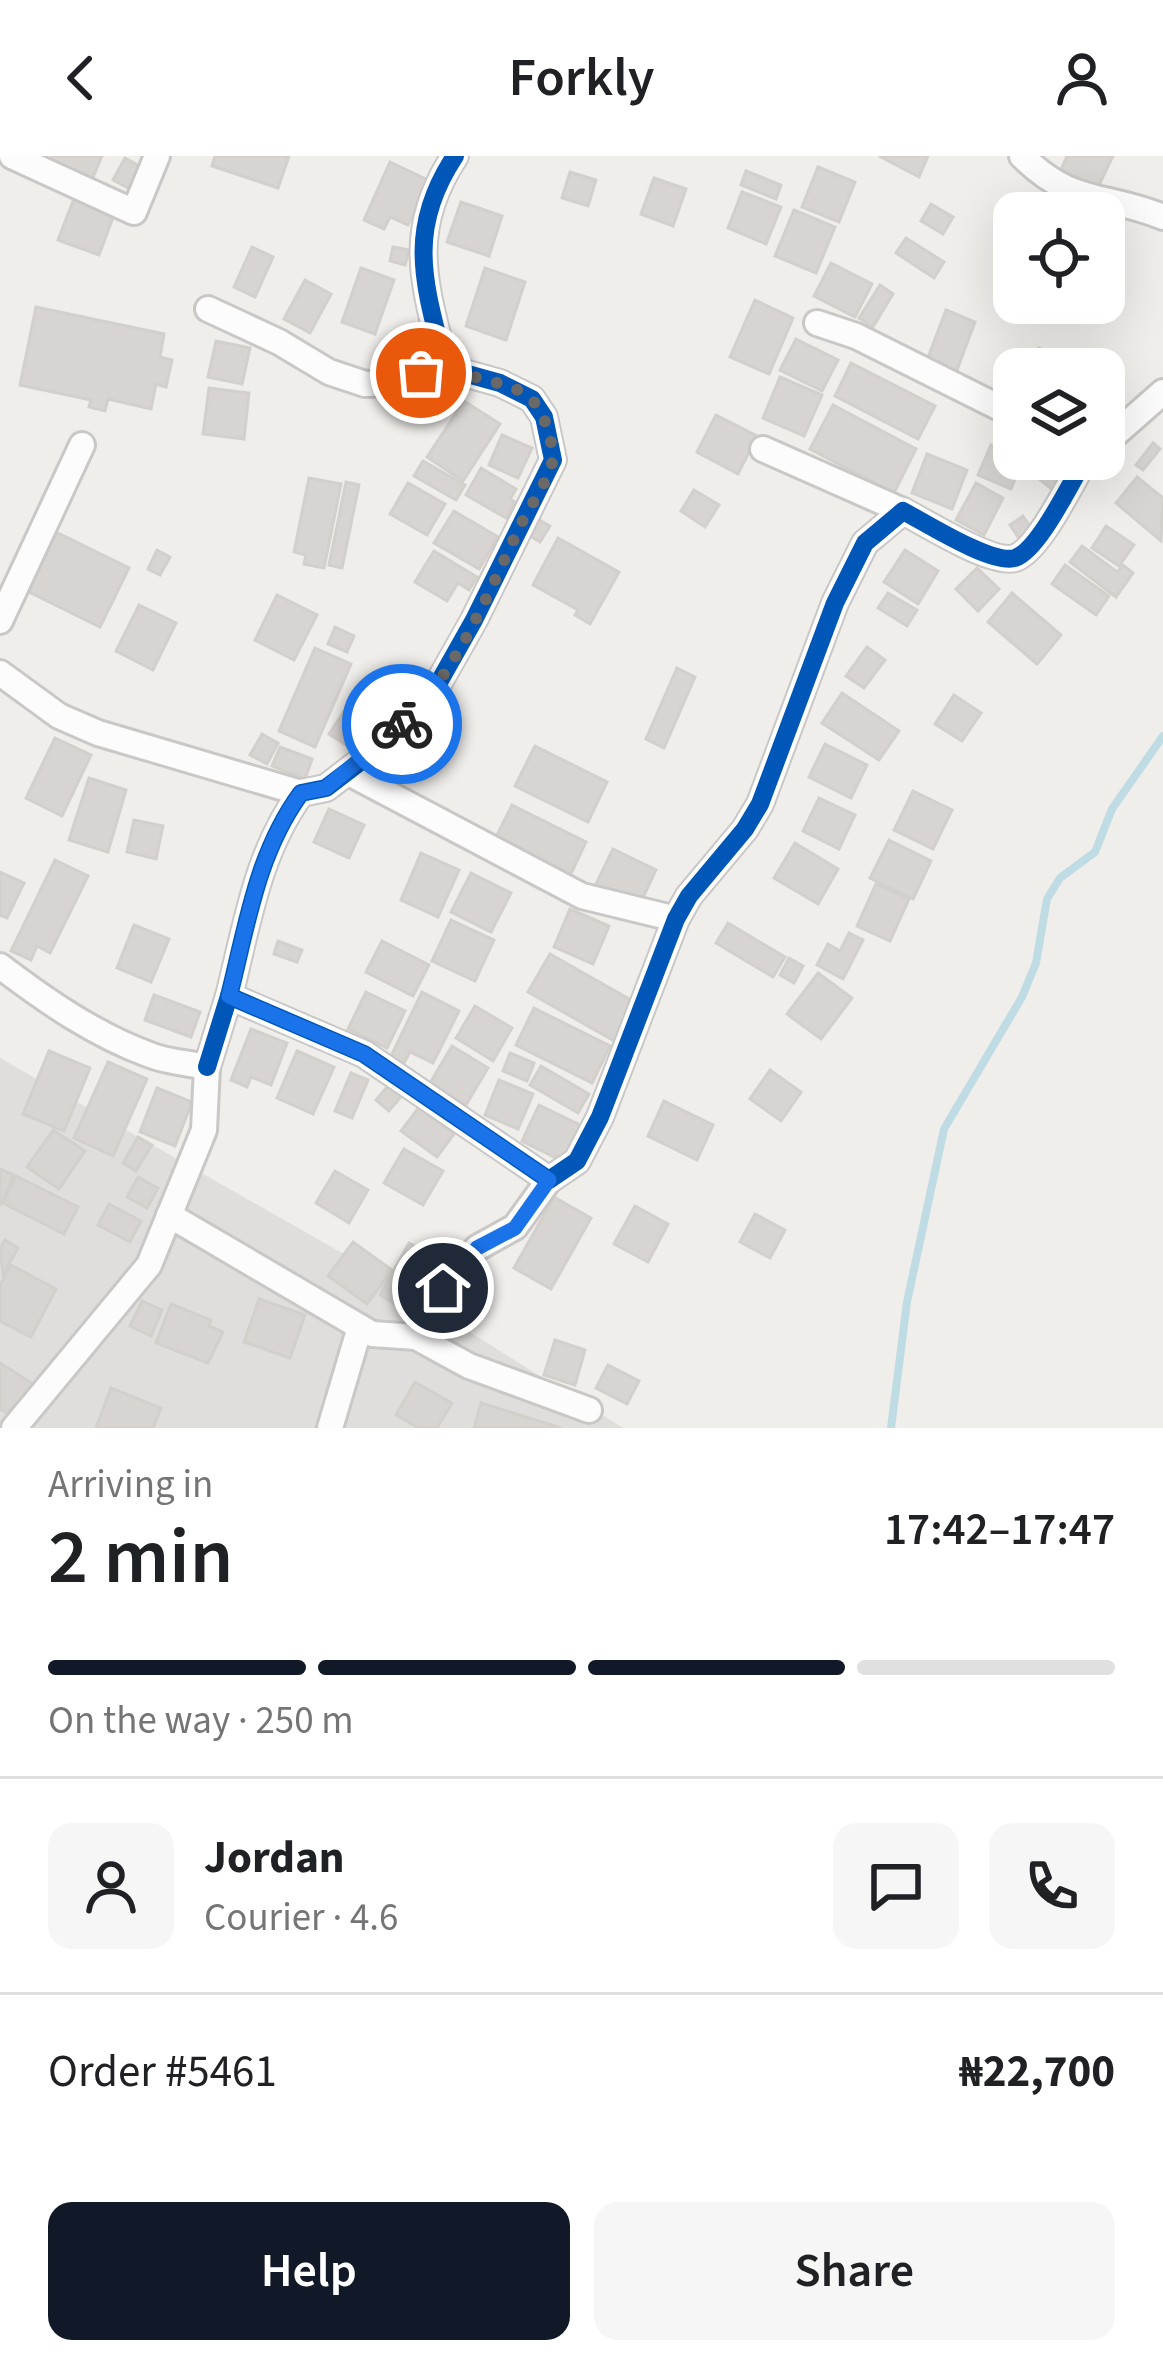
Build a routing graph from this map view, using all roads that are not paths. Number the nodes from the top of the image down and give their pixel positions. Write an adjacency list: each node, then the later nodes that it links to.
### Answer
1 (12, 156): 2 (street)
2 (158, 156)
3 (455, 156): 8 (street)
4 (1022, 156): 5 (street)
5 (1163, 217)
6 (208, 309): 8 (street)
7 (817, 323): 10 (street)
8 (444, 362): 18 (street)
9 (1163, 392): 11 (street)
10 (993, 404)
11 (1125, 425)
12 (82, 445): 16 (street)
13 (763, 449): 15 (street)
14 (1072, 480): 15 (street)
15 (903, 511): 20 (street)
16 (0, 621)
17 (0, 673): 19 (street)
18 (347, 772): 19 (street); 20 (street)
19 (301, 793): 22 (street)
20 (676, 919): 24 (street)
21 (0, 967): 23 (street)
22 (229, 996): 23 (street); 24 (street)
23 (206, 1067): 25 (street)
24 (549, 1180): 27 (street)
25 (170, 1215): 26 (street); 29 (street)
26 (360, 1327): 27 (street); 30 (street)
27 (416, 1337): 28 (street)
28 (589, 1410)
29 (14, 1428)
30 (331, 1428)

